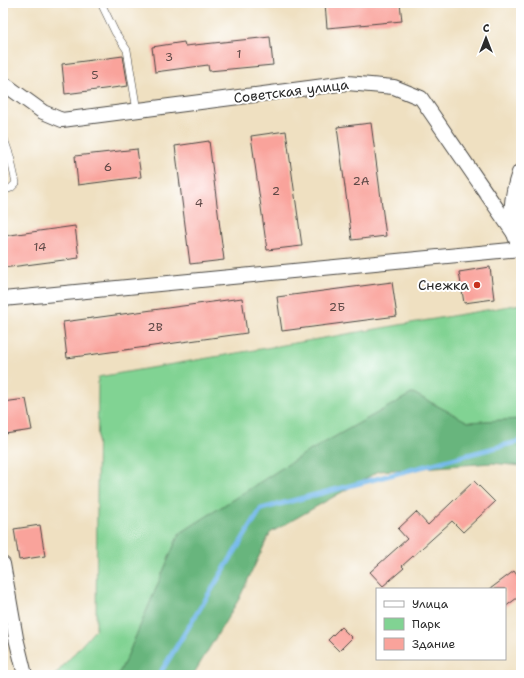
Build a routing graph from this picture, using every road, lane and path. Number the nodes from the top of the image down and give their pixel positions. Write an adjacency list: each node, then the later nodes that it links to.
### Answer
1 (101, 3): 3 (lane)
2 (3, 83): 3 (street, Советская улица)
3 (136, 111): 7 (street, Советская улица)
4 (3, 136): 6 (lane)
5 (521, 173): 7 (street)
6 (3, 191)
7 (519, 243): 8 (street)
8 (3, 299)
9 (3, 564): 10 (street)
10 (24, 675)

